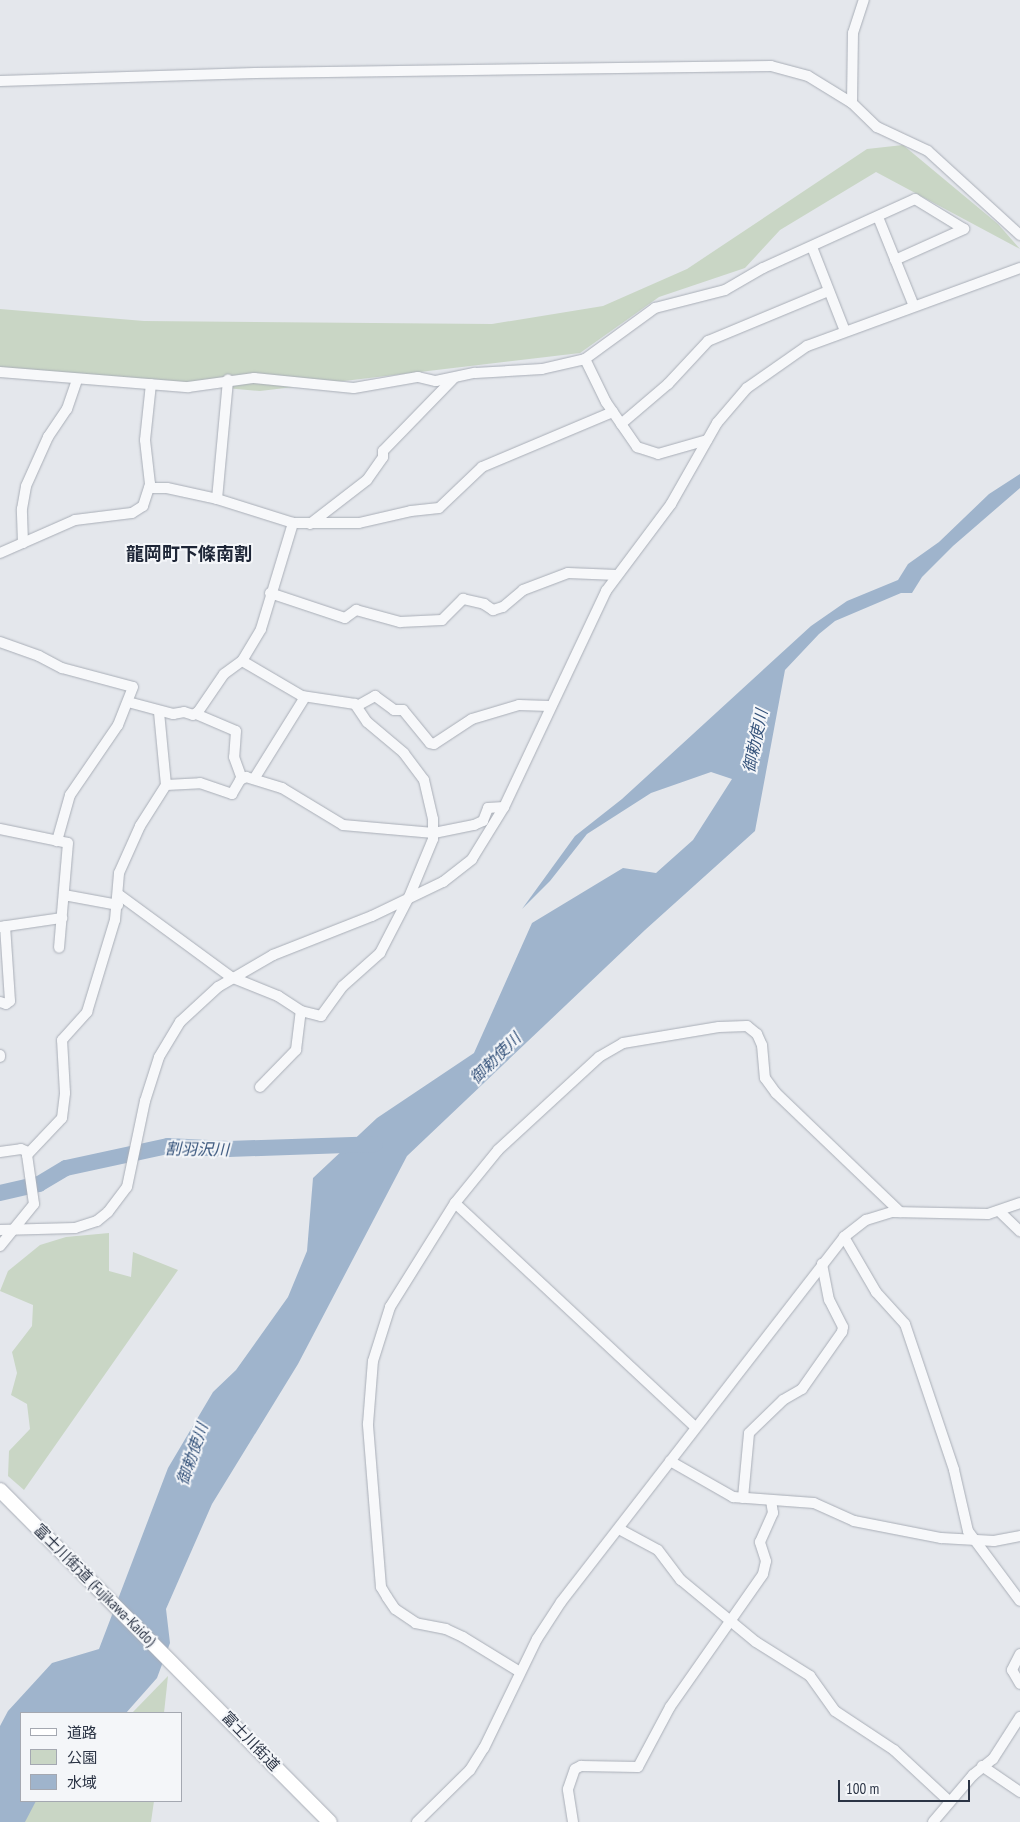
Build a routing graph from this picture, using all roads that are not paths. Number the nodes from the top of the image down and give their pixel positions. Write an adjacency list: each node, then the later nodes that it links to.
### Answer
1 (864, 0): 3 (street)
2 (0, 81): 3 (street)
3 (852, 103): 5 (street)
4 (878, 217): 6 (street); 7 (street); 7 (street)
5 (1020, 235)
6 (812, 247): 9 (street); 12 (street)
7 (895, 260): 10 (street)
8 (1020, 268): 10 (street)
9 (828, 291): 11 (street); 19 (street)
10 (914, 306): 11 (street)
11 (845, 331): 20 (street)
12 (585, 359): 14 (street); 18 (street)
13 (0, 372): 15 (street)
14 (454, 378): 16 (street); 24 (street)
15 (77, 380): 17 (street); 25 (street)
16 (228, 380): 17 (street); 22 (street)
17 (151, 384): 21 (street)
18 (613, 412): 19 (street); 24 (street)
19 (621, 424): 20 (street)
20 (707, 440): 27 (street)
21 (149, 488): 22 (street); 25 (street)
22 (217, 498): 23 (street)
23 (293, 523): 24 (street); 28 (street)
24 (310, 524)
25 (23, 543): 26 (street)
26 (0, 553)
27 (617, 576): 28 (street); 34 (street)
28 (270, 593): 30 (street)
29 (0, 642): 32 (street)
30 (242, 661): 31 (street); 36 (street)
31 (305, 697): 33 (street); 38 (street)
32 (128, 702): 35 (street); 43 (street)
33 (357, 706): 34 (street); 42 (street)
34 (549, 706): 40 (street)
35 (159, 712): 36 (street); 39 (street)
36 (196, 714): 37 (street)
37 (242, 778): 38 (street); 39 (street)
38 (254, 779): 42 (street)
39 (166, 784): 44 (street)
40 (504, 807): 42 (street); 46 (street)
41 (0, 829): 43 (street)
42 (434, 833): 46 (street)
43 (57, 841): 45 (street)
44 (118, 894): 47 (street); 51 (street)
45 (64, 895): 47 (street); 48 (street)
46 (409, 897): 51 (street); 53 (street)
47 (118, 905): 56 (street)
48 (62, 918): 49 (street); 50 (street)
49 (3, 926): 52 (street)
50 (59, 948)
51 (231, 977): 53 (street); 62 (street)
52 (0, 1002)
53 (301, 1011): 54 (street)
54 (260, 1087)
55 (0, 1152): 56 (street)
56 (28, 1152): 62 (street)
57 (455, 1203): 59 (street); 67 (street); 79 (street)
58 (1020, 1203): 60 (street)
59 (900, 1212): 60 (street); 64 (street)
60 (1000, 1212): 63 (street)
61 (0, 1230): 62 (street)
62 (14, 1230): 65 (street)
63 (1020, 1231)
64 (844, 1237): 66 (street); 74 (street)
65 (0, 1246)
66 (822, 1264): 67 (street); 70 (street)
67 (695, 1427): 68 (street)
68 (670, 1461): 70 (street); 72 (street)
69 (0, 1490): 78 (main road, 富士川街道 (Fujikawa-Kaido))
70 (743, 1498): 71 (street)
71 (771, 1500): 74 (street); 76 (street)
72 (619, 1528): 76 (street); 79 (street)
73 (1020, 1536): 74 (street)
74 (974, 1541): 75 (street)
75 (1020, 1602)
76 (732, 1622): 84 (street); 87 (street)
77 (1020, 1654): 80 (street)
78 (171, 1661): 85 (main road, 富士川街道)
79 (520, 1672): 86 (street)
80 (1020, 1684)
81 (1020, 1717): 82 (street)
82 (982, 1766): 83 (street); 84 (street)
83 (1020, 1792)
84 (950, 1802): 88 (street)
85 (330, 1822)
86 (416, 1822)
87 (573, 1822)
88 (933, 1822)

